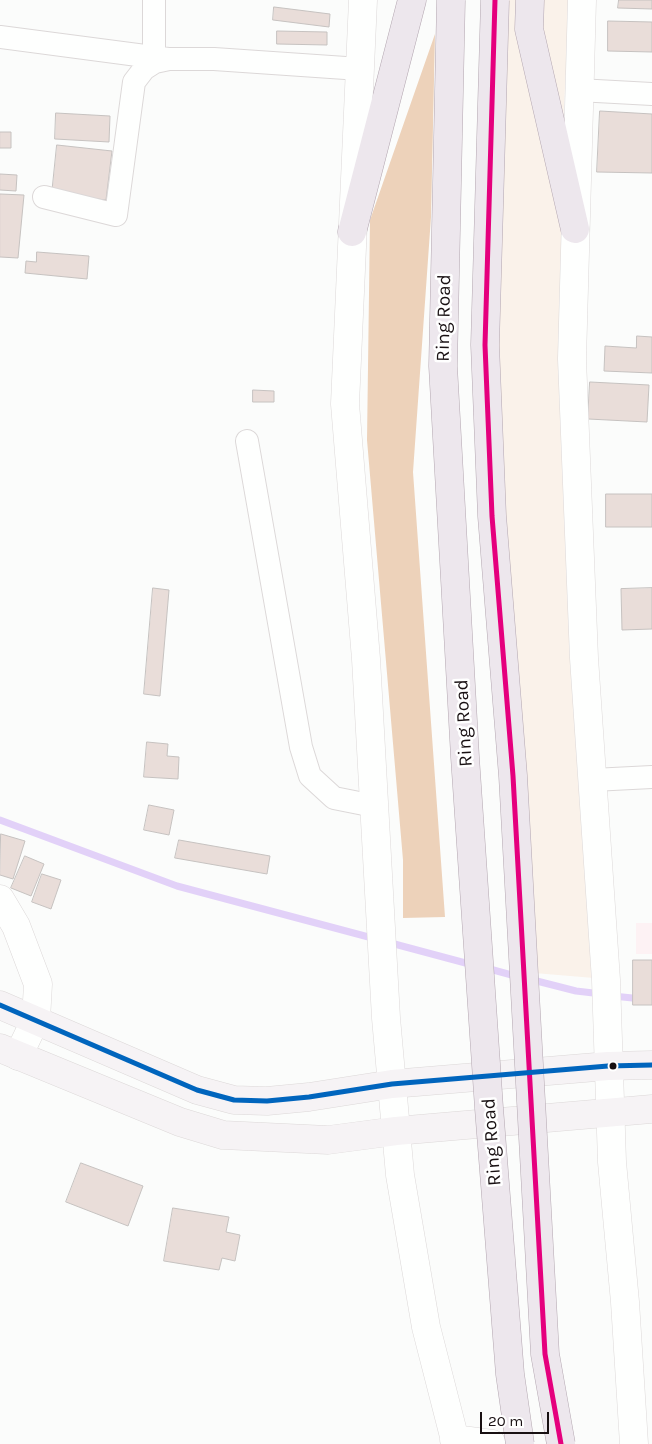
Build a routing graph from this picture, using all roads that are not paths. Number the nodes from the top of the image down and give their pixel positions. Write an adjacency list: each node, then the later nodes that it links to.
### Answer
1 (154, 0): 9 (street)
2 (363, 0): 10 (street)
3 (412, 0): 15 (main road)
4 (451, 0): 32 (main road, Ring Road, bridge)
5 (495, 0): 33 (main road, bridge)
6 (530, 0): 14 (main road)
7 (582, 0): 11 (street)
8 (0, 37): 9 (street)
9 (161, 58): 10 (street); 13 (street)
10 (360, 69): 15 (street)
11 (578, 90): 12 (street); 14 (street)
12 (652, 94)
13 (44, 197)
14 (575, 229): 18 (street)
15 (352, 232): 19 (street)
16 (247, 442): 19 (street)
17 (652, 777): 18 (street)
18 (593, 780): 25 (street)
19 (374, 806): 26 (street)
20 (0, 899): 22 (street)
21 (0, 1005): 22 (main road)
22 (36, 1019): 23 (street); 26 (main road)
23 (9, 1052): 29 (main road)
24 (652, 1065): 25 (main road)
25 (608, 1066): 26 (main road); 28 (street)
26 (392, 1084): 29 (street)
27 (652, 1109): 28 (main road)
28 (610, 1112): 29 (main road); 34 (street)
29 (396, 1131): 30 (street)
30 (455, 1441): 31 (street)
31 (492, 1444)
32 (520, 1444)
33 (561, 1444)
34 (634, 1444)

